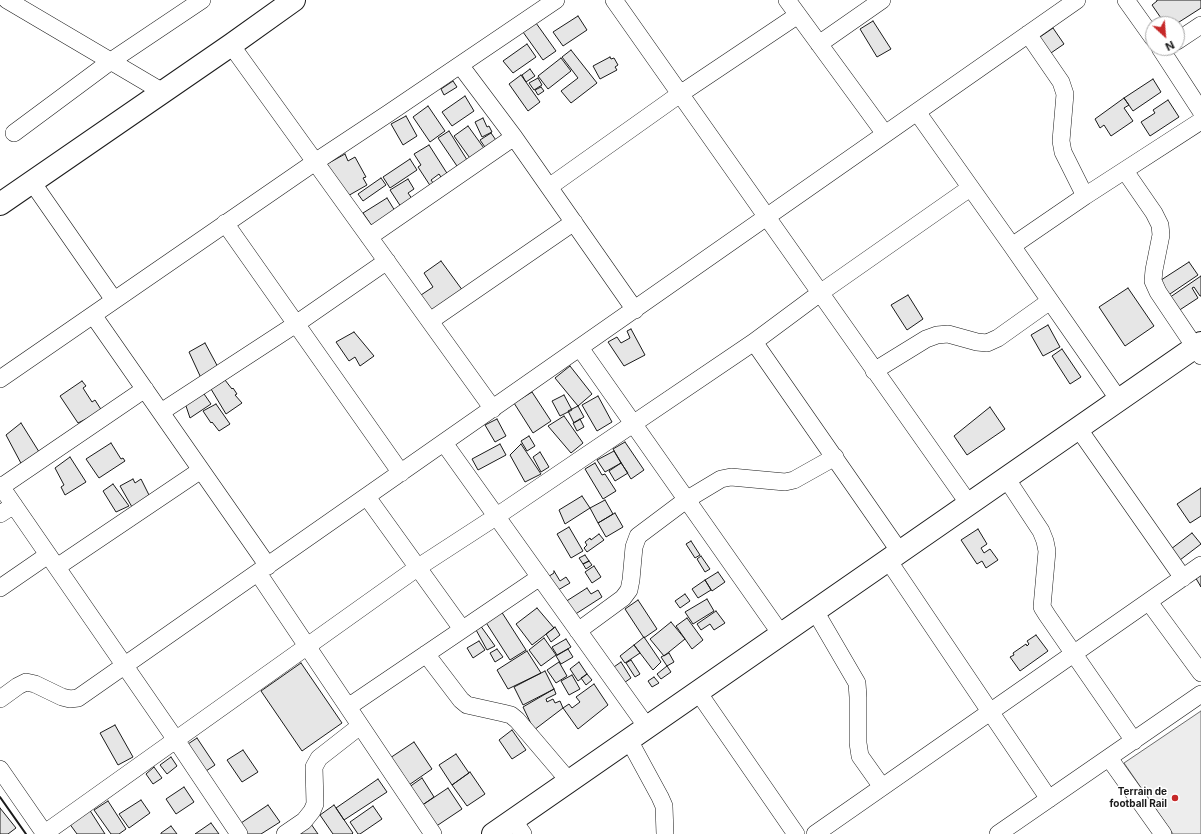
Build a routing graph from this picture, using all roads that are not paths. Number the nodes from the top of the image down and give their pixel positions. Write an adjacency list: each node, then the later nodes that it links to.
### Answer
1 (7, 0): 18 (street)
2 (202, 0): 18 (street)
3 (294, 0): 16 (main road)
4 (556, 0): 19 (street)
5 (614, 0): 21 (street)
6 (787, 0): 10 (street)
7 (882, 0): 15 (street)
8 (1077, 0): 13 (street)
9 (1126, 0): 12 (street)
10 (798, 15): 15 (street); 21 (street)
11 (1201, 25): 14 (street)
12 (1145, 26)
13 (1028, 34): 23 (street); 33 (street)
14 (1185, 36)
15 (819, 44): 26 (street)
16 (231, 45): 20 (main road); 28 (street)
17 (1167, 56): 22 (street)
18 (111, 61): 20 (street); 25 (street)
19 (460, 65): 27 (street); 28 (street)
20 (163, 92): 30 (main road)
21 (680, 94): 31 (street); 35 (street)
22 (1201, 111)
23 (917, 112): 26 (street); 32 (street)
24 (1201, 121): 29 (street)
25 (14, 133)
26 (885, 134): 35 (street)
27 (514, 137): 31 (street); 38 (street)
28 (315, 162): 37 (street); 38 (street)
29 (1125, 171): 33 (street); 50 (street)
30 (32, 182): 34 (main road); 42 (street)
31 (549, 187): 36 (street)
32 (970, 188): 39 (street); 41 (street)
33 (1085, 196): 39 (street)
34 (0, 204)
35 (767, 217): 41 (street); 44 (street)
36 (574, 222): 44 (street); 46 (street)
37 (225, 223): 42 (street); 47 (street)
38 (369, 237): 40 (street)
39 (1012, 246): 43 (street)
40 (387, 261): 46 (street); 47 (street)
41 (820, 293): 48 (street); 51 (street)
42 (114, 300): 45 (street)
43 (1050, 301): 51 (street); 54 (street)
44 (635, 310): 49 (street)
45 (93, 315): 52 (street); 53 (street)
46 (430, 321): 55 (street)
47 (296, 324): 56 (street); 62 (street)
48 (754, 342): 57 (street); 60 (street)
49 (580, 348): 55 (street); 57 (street)
50 (1199, 349): 54 (main road)
51 (874, 371): 67 (street)
52 (0, 379)
53 (145, 389): 56 (street); 64 (street)
54 (1119, 400): 58 (main road)
55 (493, 409): 59 (street)
56 (161, 412): 61 (street)
57 (633, 424): 66 (street); 69 (street)
58 (1078, 428): 63 (main road); 76 (street)
59 (444, 443): 62 (street); 69 (street)
60 (835, 457): 66 (street); 70 (street)
61 (201, 470): 71 (street); 74 (street)
62 (401, 473): 65 (street)
63 (1006, 478): 67 (main road); 85 (street)
64 (1, 486): 68 (street)
65 (367, 497): 73 (street); 74 (street)
66 (686, 500): 81 (street); 82 (street)
67 (969, 504): 70 (main road)
68 (7, 509): 71 (street)
69 (497, 516): 73 (street); 75 (street)
70 (894, 556): 79 (main road); 92 (street)
71 (52, 561): 77 (street); 86 (street)
72 (1201, 566): 76 (street)
73 (417, 568): 80 (street); 83 (street)
74 (263, 570): 83 (street); 86 (street)
75 (540, 577): 80 (street); 81 (street)
76 (1183, 578): 78 (street)
77 (0, 588)
78 (1149, 602): 85 (street); 87 (street)
79 (815, 611): 82 (main road); 101 (street)
80 (462, 629): 84 (street)
81 (578, 631): 94 (street)
82 (781, 634): 88 (main road)
83 (307, 646): 91 (street); 95 (street)
84 (426, 654): 91 (street); 100 (street)
85 (1074, 654): 92 (street); 97 (street)
86 (125, 666): 90 (street); 95 (street)
87 (1201, 673)
88 (698, 692): 94 (main road); 111 (street)
89 (1201, 694): 97 (street)
90 (0, 699)
91 (348, 707): 93 (street)
92 (991, 712): 101 (street); 102 (street)
93 (360, 726): 107 (street); 108 (street)
94 (647, 727): 96 (main road)
95 (176, 740): 105 (street); 106 (street)
96 (629, 740): 100 (main road); 110 (street)
97 (1134, 740): 98 (street)
98 (1109, 758): 102 (street); 113 (street)
99 (0, 769): 105 (street)
100 (569, 781): 103 (main road)
101 (882, 787): 104 (street)
102 (1049, 798): 112 (street)
103 (518, 827): 109 (main road)
104 (821, 832)
105 (45, 834)
106 (239, 834)
107 (285, 834)
108 (433, 834)
109 (493, 834)
110 (665, 834)
111 (796, 834)
112 (998, 834)
113 (1163, 834)

